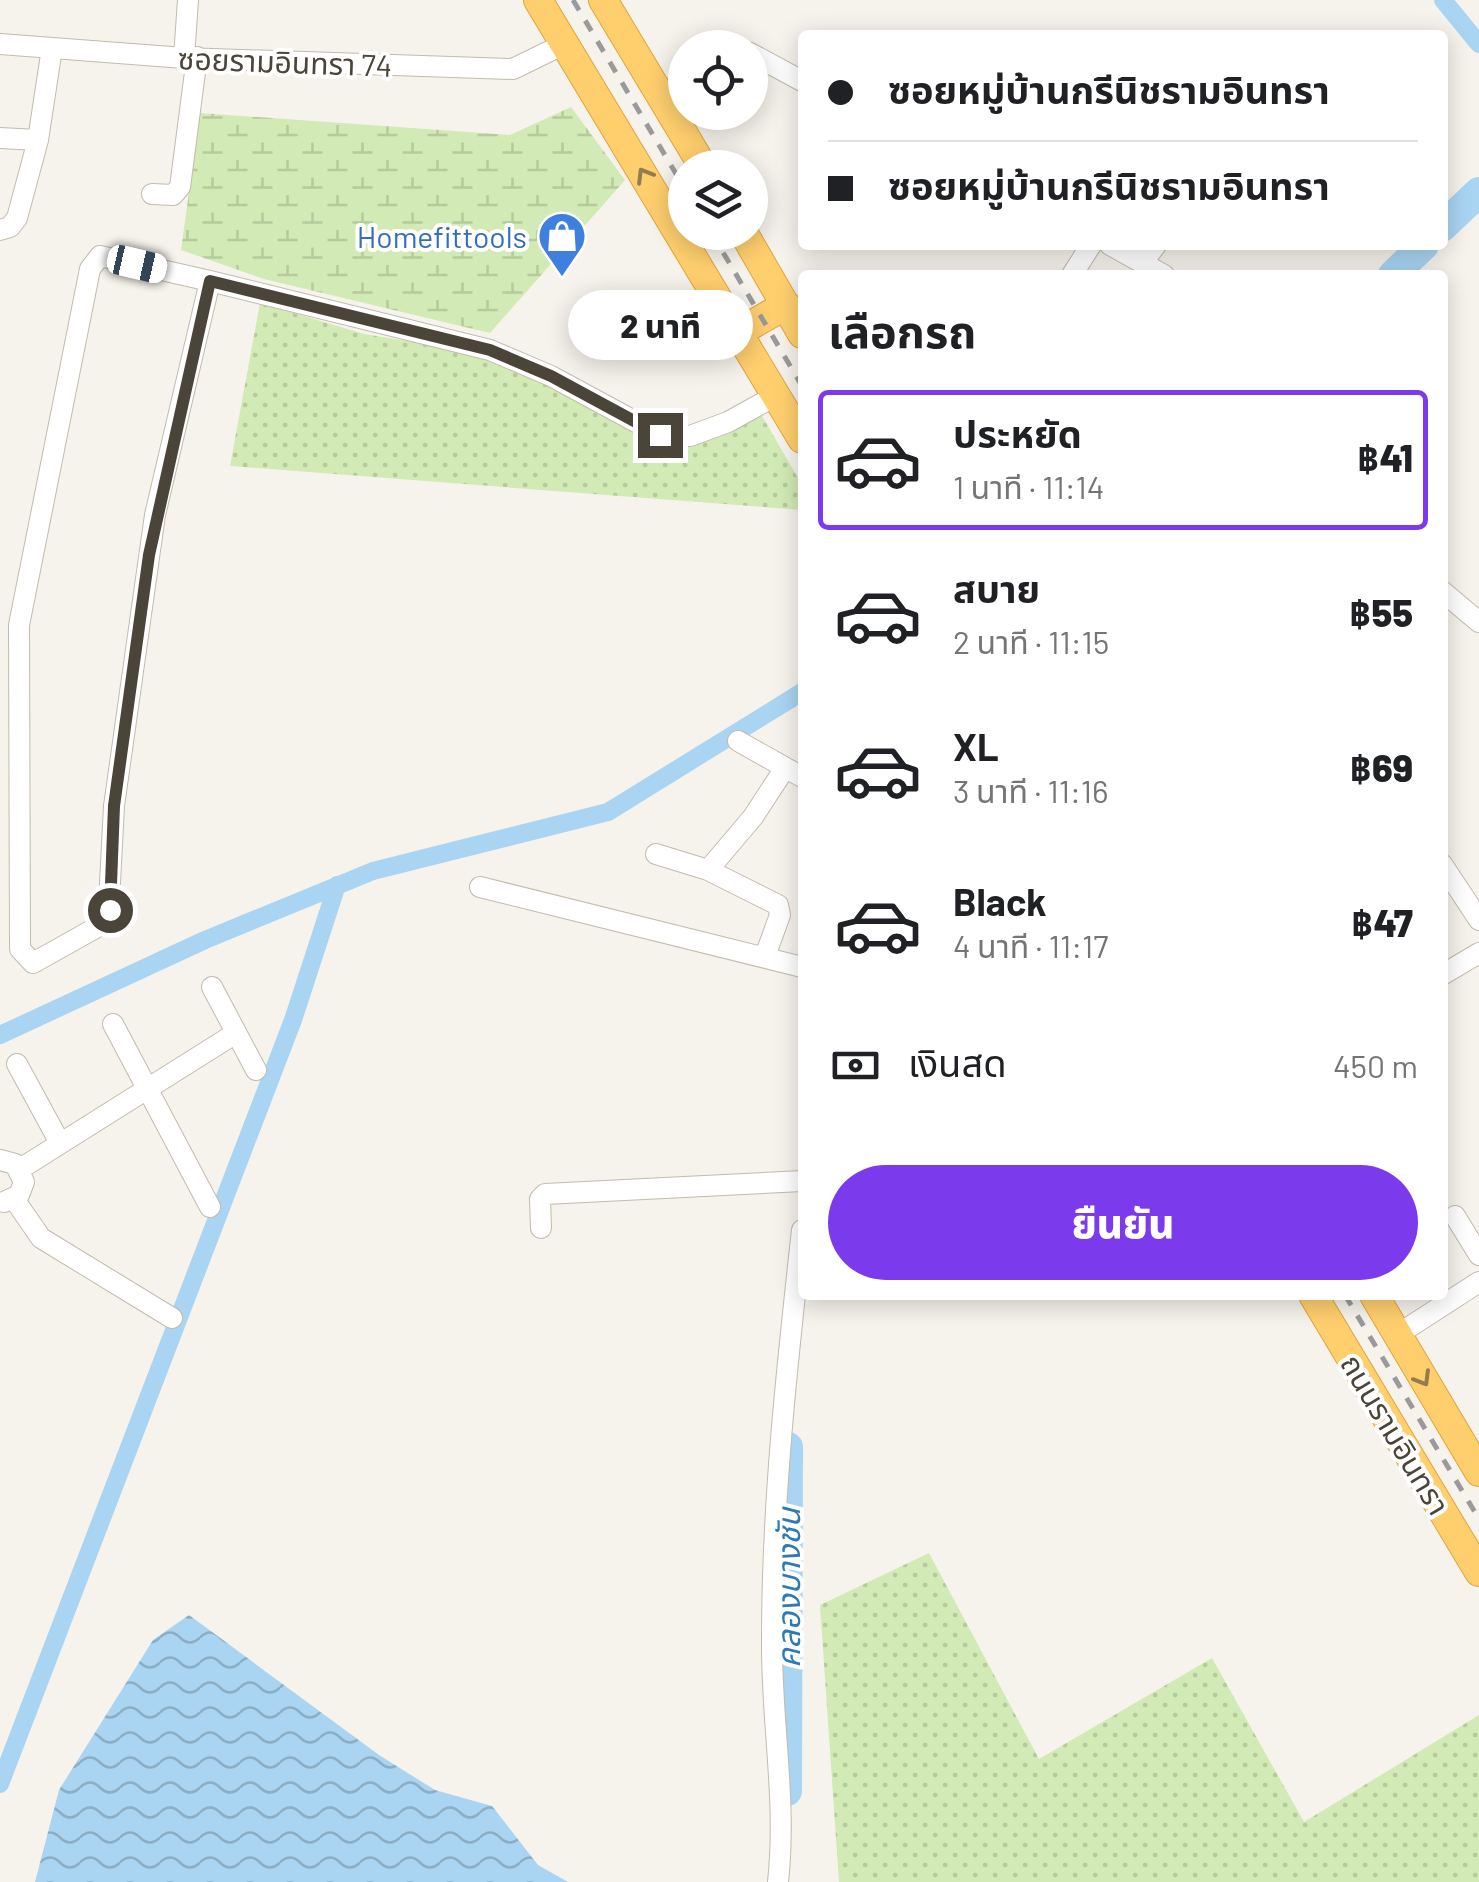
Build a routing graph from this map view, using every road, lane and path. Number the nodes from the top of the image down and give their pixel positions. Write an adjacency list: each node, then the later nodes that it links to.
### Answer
1 (188, 0): 7 (street)
2 (538, 0): 5 (highway)
3 (603, 0): 10 (highway)
4 (0, 44): 6 (street, ซอยรามอินทรา 74)
5 (564, 44): 7 (street, ซอยรามอินทรา 74); 19 (highway, one-way to 5)
6 (52, 48): 7 (street, ซอยรามอินทรา 74); 12 (street)
7 (190, 58): 13 (street)
8 (768, 62): 9 (street)
9 (798, 79)
10 (668, 91)
11 (0, 138): 12 (street)
12 (38, 140): 14 (street)
13 (152, 194)
14 (0, 230)
15 (753, 250): 17 (highway)
16 (210, 281): 16 (street); 20 (street)
17 (786, 306): 18 (highway); 19 (highway)
18 (798, 327)
19 (740, 332): 20 (highway)
20 (777, 395): 21 (highway)
21 (798, 431)
22 (1448, 596): 23 (street)
23 (1479, 622)
24 (738, 740): 25 (street)
25 (794, 773): 27 (street)
26 (656, 854): 27 (street)
27 (708, 870): 32 (street)
28 (1448, 873): 30 (street)
29 (480, 888): 32 (street)
30 (1479, 920)
31 (1479, 952): 34 (street)
32 (765, 956): 33 (street)
33 (798, 965)
34 (1448, 972)
35 (212, 988): 37 (street)
36 (114, 1024): 40 (street)
37 (236, 1032): 39 (street); 40 (street)
38 (17, 1064): 41 (street)
39 (256, 1070)
40 (147, 1087): 41 (street); 45 (street)
41 (60, 1143): 42 (street)
42 (10, 1164): 44 (street)
43 (798, 1182): 47 (street)
44 (7, 1201): 53 (street)
45 (210, 1206)
46 (1455, 1216): 48 (street)
47 (541, 1228)
48 (1479, 1255)
49 (798, 1268): 57 (street)
50 (1479, 1282): 54 (street)
51 (1316, 1300): 56 (highway, ถนนรามอินทรา)
52 (1377, 1300): 54 (highway, ถนนรามอินทรา)
53 (172, 1318)
54 (1396, 1334): 55 (highway, ถนนรามอินทรา, one-way to 55)
55 (1477, 1464)
56 (1479, 1572)
57 (778, 1882)

